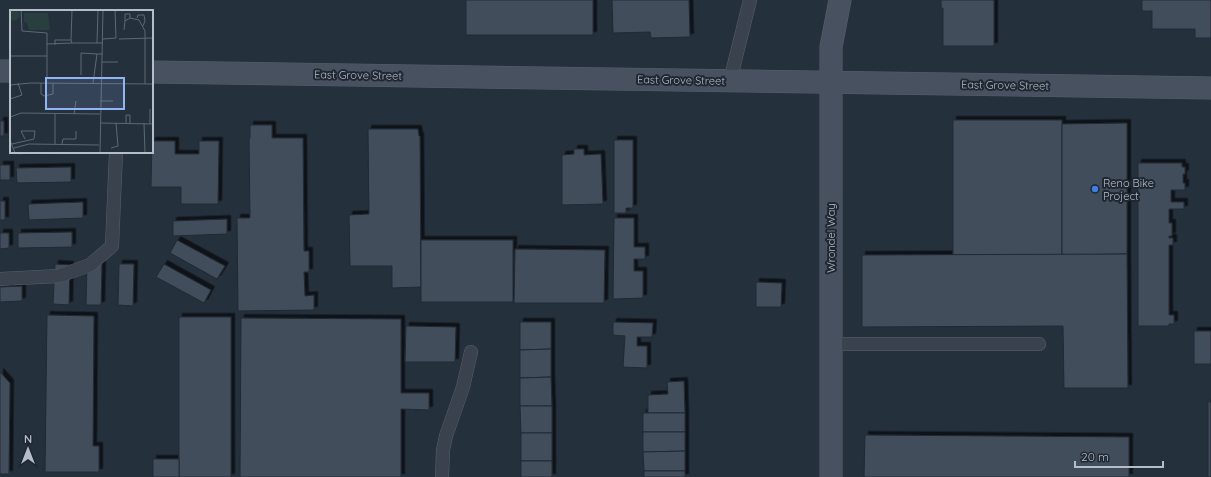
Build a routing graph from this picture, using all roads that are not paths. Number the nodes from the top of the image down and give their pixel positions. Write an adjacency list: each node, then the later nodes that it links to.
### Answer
1 (750, 0): 4 (lane)
2 (840, 0): 5 (street, Wrondel Way)
3 (153, 72): 4 (street, East Grove Street)
4 (730, 81): 5 (street, East Grove Street)
5 (831, 82): 6 (street, East Grove Street); 9 (street, Wrondel Way)
6 (1211, 88)
7 (116, 153): 8 (lane)
8 (0, 279)
9 (831, 344): 10 (lane); 13 (street, Wrondel Way)
10 (1038, 344)
11 (471, 352): 12 (lane)
12 (442, 477)
13 (831, 477)

